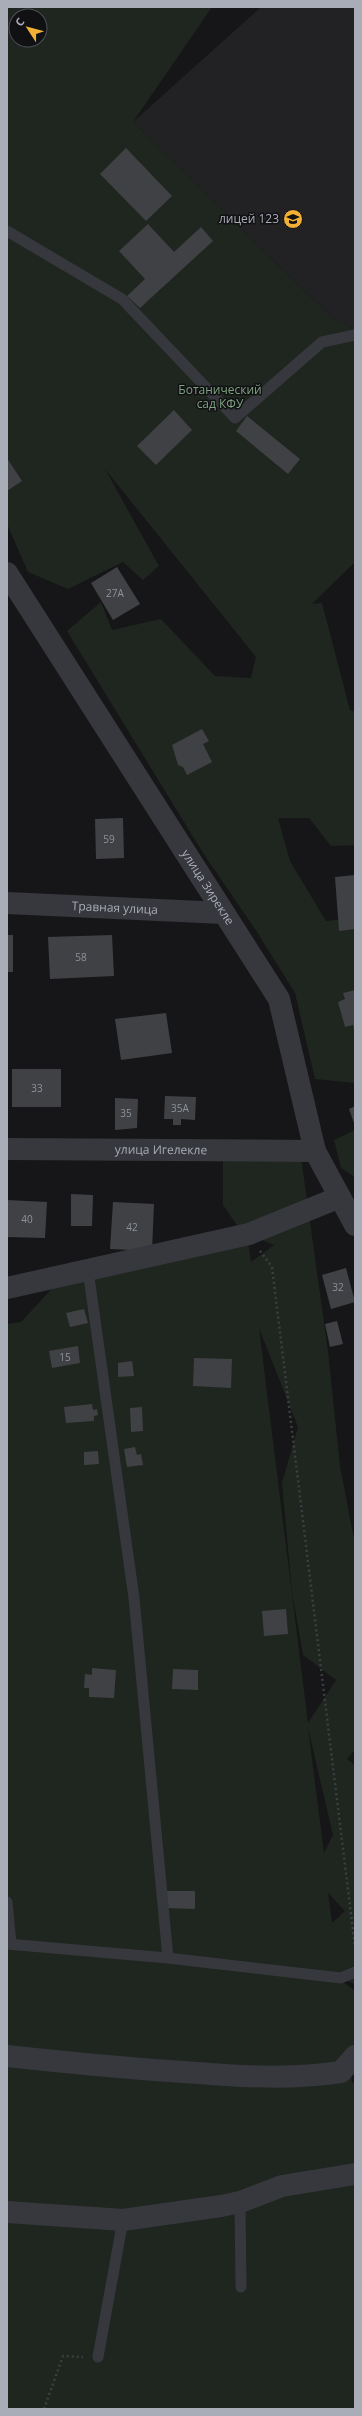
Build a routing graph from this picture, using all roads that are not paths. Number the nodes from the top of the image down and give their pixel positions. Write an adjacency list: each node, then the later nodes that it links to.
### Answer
1 (7, 231): 2 (lane)
2 (355, 335)
3 (7, 573): 5 (street, улица Зирекле)
4 (7, 904): 5 (street, Травная улица)
5 (223, 913): 7 (street, улица Зирекле)
6 (7, 1149): 7 (street, улица Игелекле)
7 (314, 1151): 8 (street, улица Зирекле)
8 (340, 1197): 9 (street, улица Зирекле); 10 (street)
9 (355, 1225)
10 (88, 1270): 11 (street); 14 (lane)
11 (7, 1288)
12 (7, 1902): 13 (lane)
13 (9, 1944): 14 (lane)
14 (168, 1958): 15 (lane)
15 (355, 1972)
16 (355, 2055): 17 (street)
17 (7, 2056)
18 (355, 2174): 19 (street)
19 (240, 2202): 21 (street); 22 (lane)
20 (7, 2212): 21 (street)
21 (123, 2220): 23 (lane)
22 (241, 2287)
23 (98, 2357)

